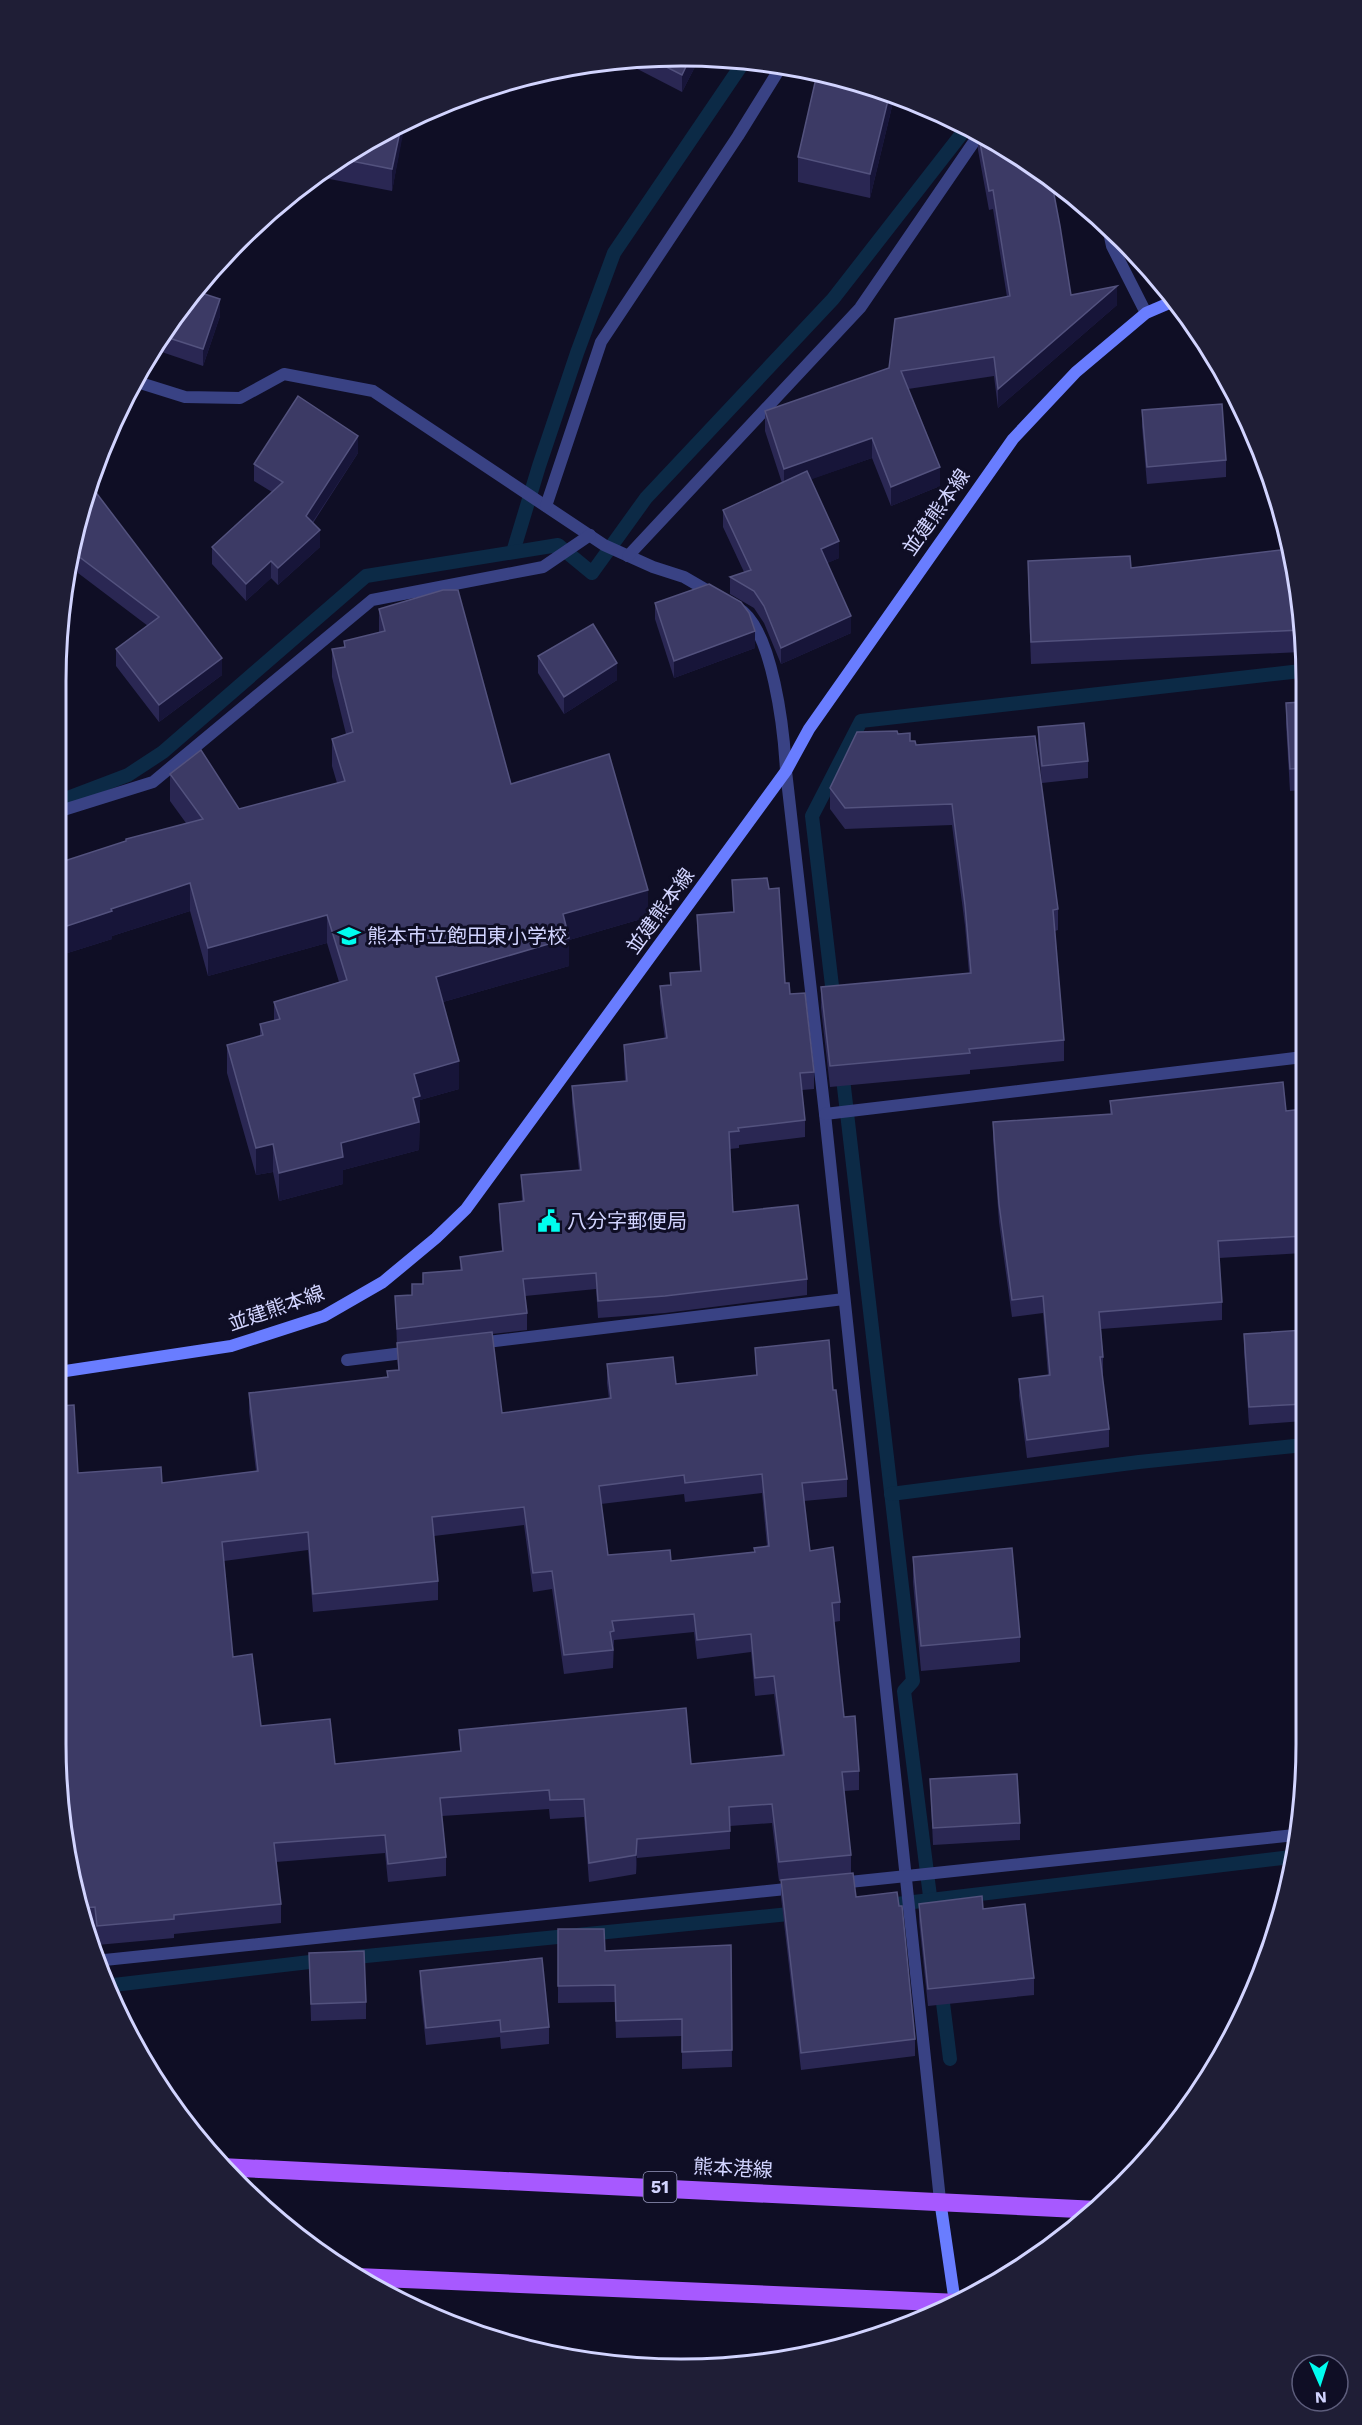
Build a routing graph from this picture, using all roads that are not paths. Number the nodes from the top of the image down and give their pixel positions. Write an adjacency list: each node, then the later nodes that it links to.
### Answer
1 (777, 74): 7 (street)
2 (975, 141): 9 (street)
3 (1111, 242): 5 (street)
4 (1167, 304): 5 (main road, 並建熊本線)
5 (1146, 313): 10 (main road, 並建熊本線)
6 (142, 384): 7 (street)
7 (546, 506): 8 (street)
8 (590, 535): 9 (street); 11 (street)
9 (628, 556): 10 (street)
10 (786, 771): 13 (street); 18 (main road, 並建熊本線)
11 (66, 809)
12 (1296, 1058): 13 (street)
13 (825, 1114): 14 (street)
14 (844, 1299): 15 (street); 20 (street)
15 (466, 1345)
16 (418, 1351): 17 (street)
17 (347, 1360)
18 (66, 1371)
19 (1289, 1836): 20 (street)
20 (904, 1876): 21 (street); 25 (street)
21 (833, 1884)
22 (809, 1886): 23 (street)
23 (106, 1960)
24 (236, 2168): 25 (main road, 熊本港線 / 51)
25 (940, 2200): 26 (main road, 熊本港線 / 51); 28 (main road)
26 (1082, 2209)
27 (378, 2280): 29 (main road)
28 (955, 2295)
29 (936, 2303)

